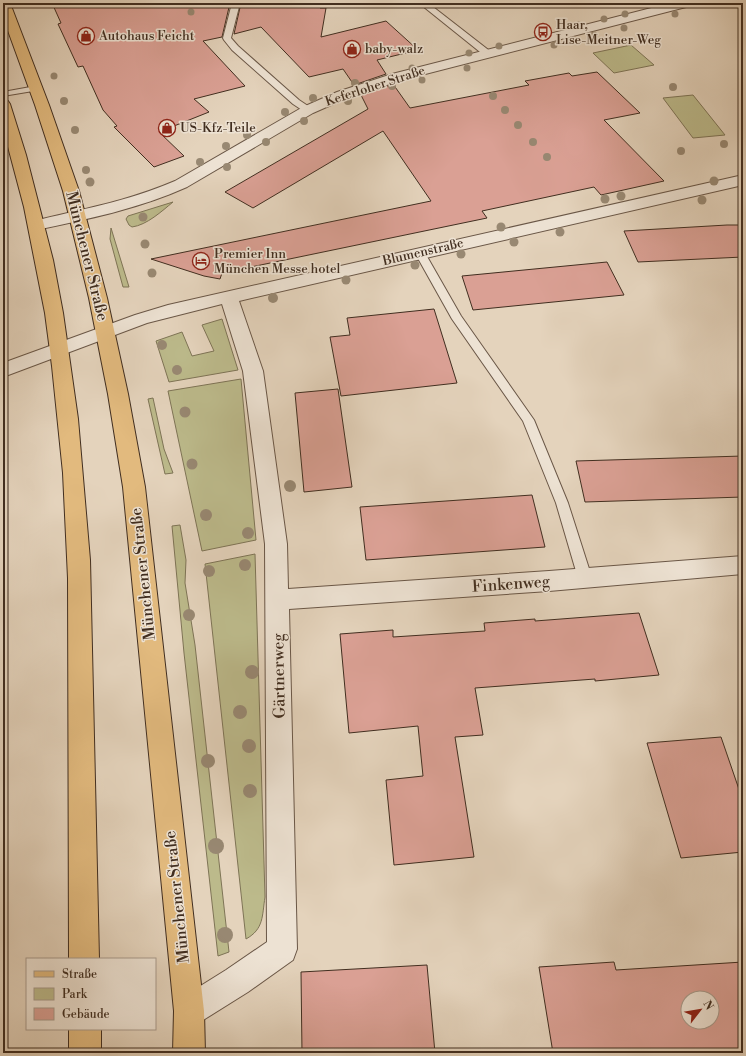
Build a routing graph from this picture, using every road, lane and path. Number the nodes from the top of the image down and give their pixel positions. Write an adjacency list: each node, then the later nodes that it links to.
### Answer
1 (4, 3): 6 (main road, Münchener Straße)
2 (236, 3): 9 (lane)
3 (422, 3): 5 (lane)
4 (686, 3): 5 (street, Keferloher Straße)
5 (488, 54): 9 (street, Keferloher Straße)
6 (36, 88): 7 (lane); 11 (main road, Münchener Straße)
7 (3, 94)
8 (4, 109): 12 (main road)
9 (308, 110): 11 (street, Keferloher Straße)
10 (743, 180): 13 (street, Blumenstraße)
11 (78, 217): 12 (street, Keferloher Straße); 15 (main road, Münchener Straße)
12 (36, 225): 16 (main road)
13 (420, 253): 14 (street, Blumenstraße); 19 (lane)
14 (229, 297): 15 (street, Blumenstraße); 20 (street, Gärtnerweg)
15 (105, 332): 16 (street, Blumenstraße); 22 (main road, Münchener Straße)
16 (59, 349): 17 (street, Blumenstraße); 21 (main road)
17 (3, 370)
18 (743, 565): 19 (street, Finkenweg)
19 (585, 578): 20 (street, Finkenweg)
20 (278, 600): 22 (street, Gärtnerweg)
21 (84, 958)
22 (189, 1010): 25 (main road, Münchener Straße)
23 (85, 1030): 24 (main road)
24 (85, 1053)
25 (189, 1053)

